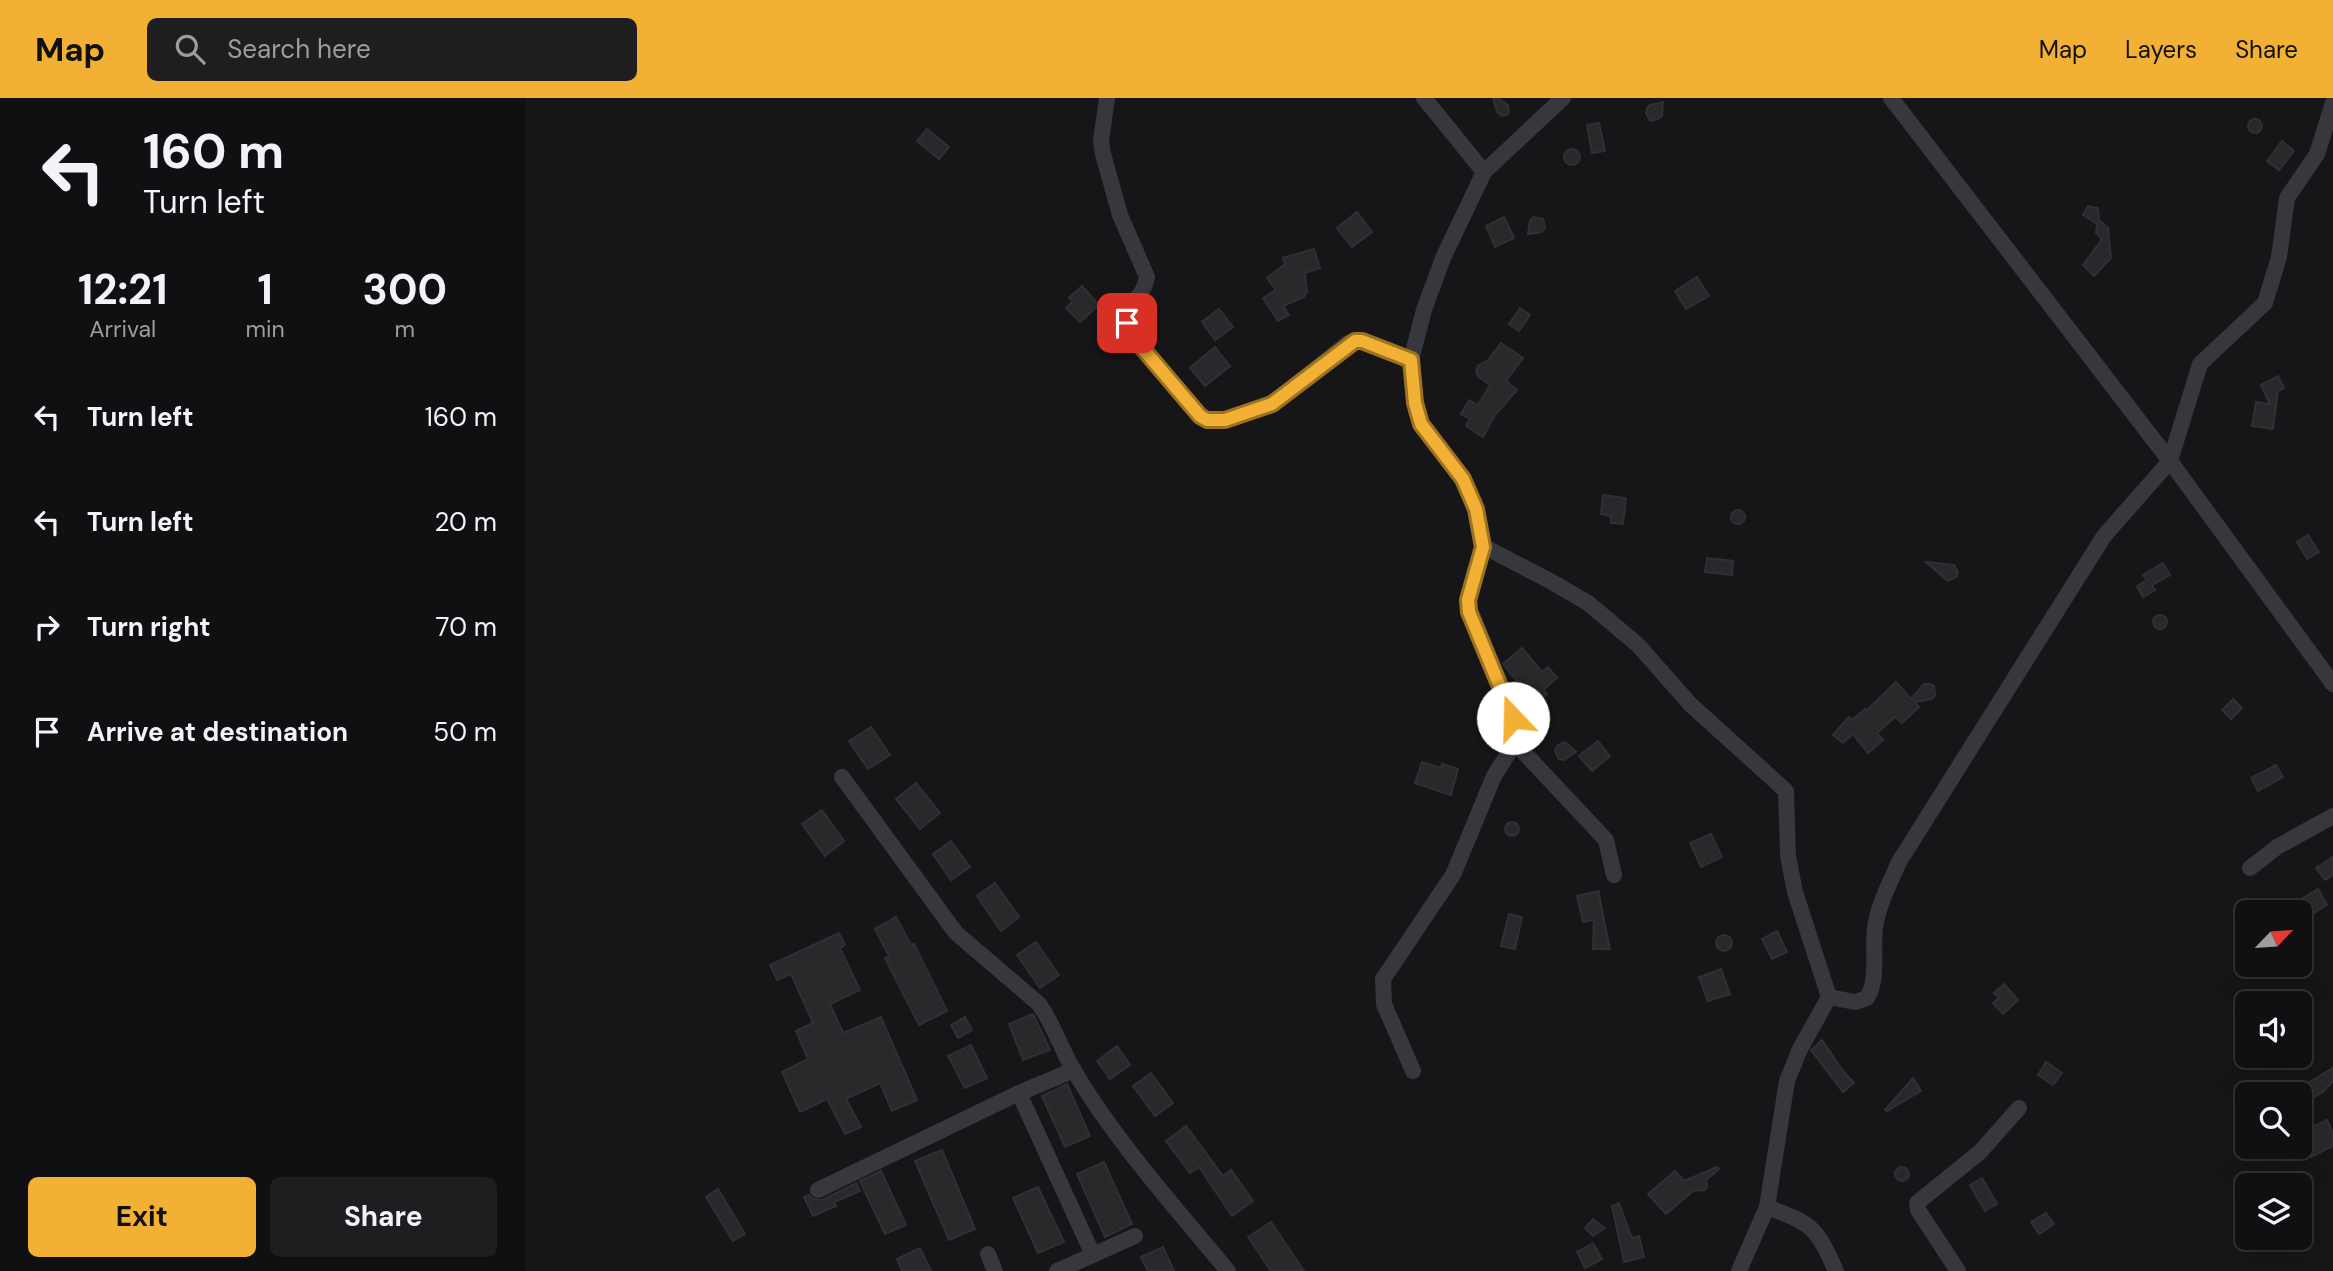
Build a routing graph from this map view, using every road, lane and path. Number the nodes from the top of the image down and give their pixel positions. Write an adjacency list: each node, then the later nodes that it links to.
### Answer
1 (1107, 98): 7 (street)
2 (1424, 98): 6 (street)
3 (1563, 98): 6 (street)
4 (1891, 98): 8 (street)
5 (2333, 103): 8 (street)
6 (1484, 172): 7 (street)
7 (1411, 360): 9 (street)
8 (2170, 461): 10 (street); 16 (street)
9 (1483, 547): 11 (street); 16 (street)
10 (2333, 684)
11 (1515, 743): 15 (street); 18 (street)
12 (842, 777): 17 (street)
13 (2333, 816): 14 (street)
14 (2250, 868)
15 (1613, 875)
16 (1829, 997): 22 (street)
17 (1074, 1070): 19 (street); 28 (street)
18 (1413, 1072)
19 (1019, 1093): 21 (street); 25 (street)
20 (2019, 1108): 31 (street)
21 (818, 1190)
22 (1767, 1207): 29 (street); 30 (street)
23 (1135, 1236): 25 (street)
24 (988, 1254): 26 (street)
25 (1093, 1255): 27 (street)
26 (995, 1271)
27 (1057, 1271)
28 (1228, 1271)
29 (1739, 1271)
30 (1836, 1271)
31 (1958, 1271)

